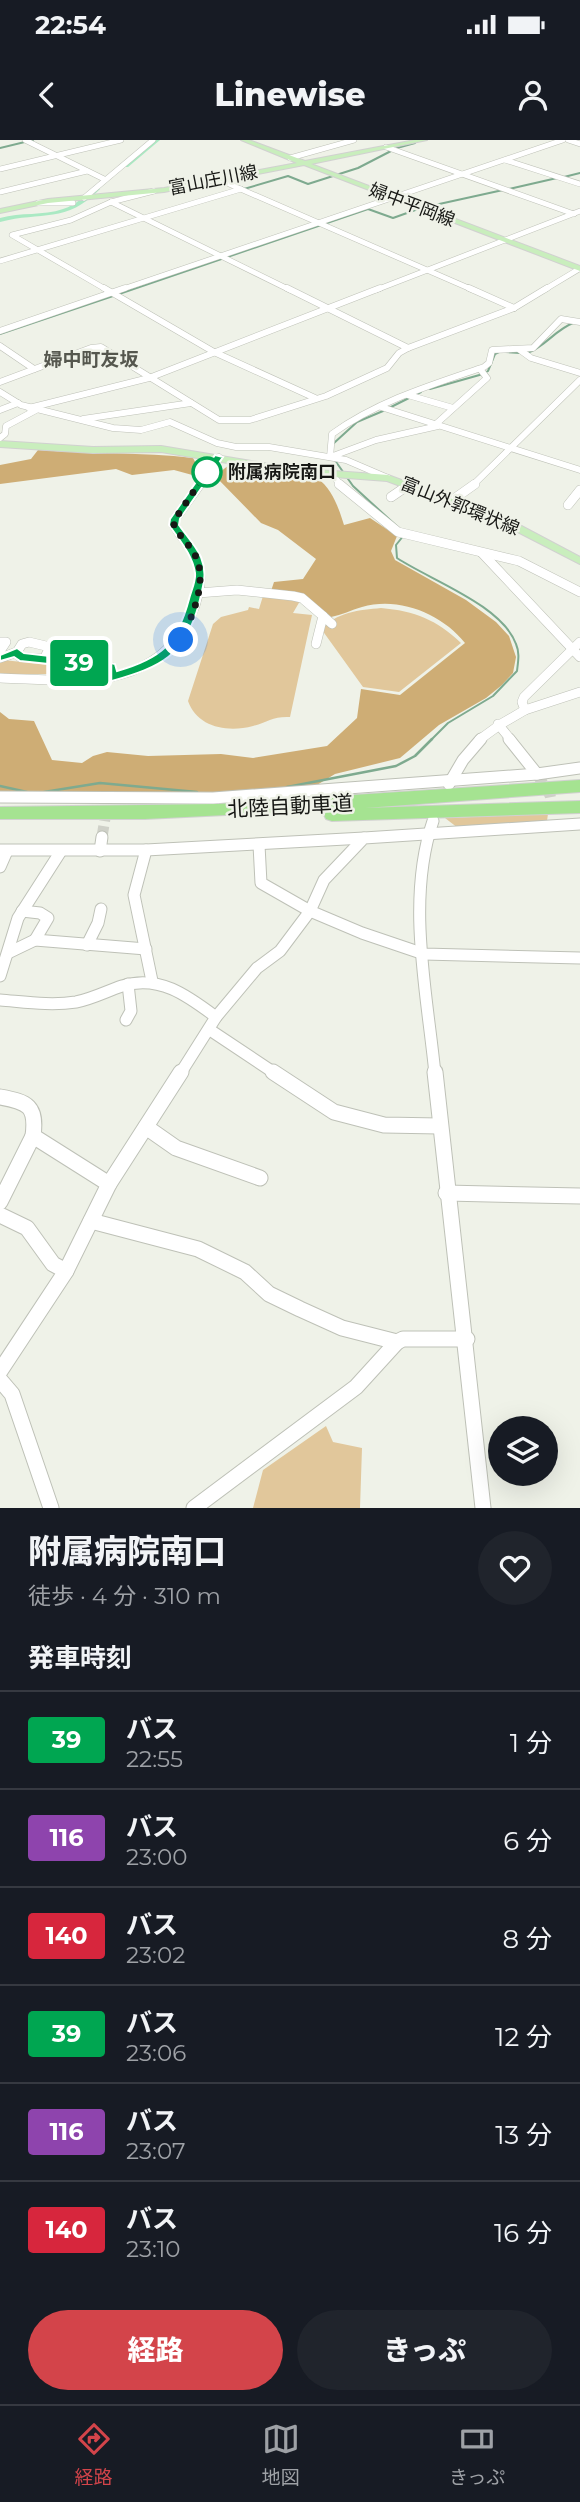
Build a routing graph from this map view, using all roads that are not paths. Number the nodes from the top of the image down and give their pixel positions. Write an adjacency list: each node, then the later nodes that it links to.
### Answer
1 (25, 140): 10 (street)
2 (121, 140): 10 (street)
3 (153, 140): 17 (street)
4 (244, 140): 11 (main road, 婦中平岡線)
5 (354, 140): 11 (street)
6 (423, 140): 9 (main road, 富山庄川線)
7 (565, 140): 8 (street); 12 (street)
8 (580, 144)
9 (386, 147): 13 (main road, 富山庄川線); 16 (street)
10 (56, 156): 14 (street); 15 (street)
11 (290, 158): 13 (main road, 婦中平岡線)
12 (505, 160): 16 (street); 19 (street)
13 (303, 163): 18 (main road, 富山庄川線); 24 (main road, 婦中平岡線)
14 (0, 169)
15 (87, 171): 17 (street); 22 (street)
16 (461, 174): 24 (street); 30 (street)
17 (104, 179): 23 (street)
18 (220, 180): 20 (street); 21 (main road, 富山庄川線)
19 (580, 184)
20 (241, 189): 32 (street); 33 (street)
21 (155, 191): 23 (main road, 富山庄川線); 25 (street)
22 (0, 192)
23 (88, 197): 26 (main road, 富山庄川線)
24 (392, 198): 33 (street); 34 (main road, 婦中平岡線)
25 (111, 202): 32 (street); 35 (street)
26 (37, 203): 27 (street); 28 (main road, 富山庄川線)
27 (74, 203)
28 (1, 210)
29 (580, 211): 30 (street)
30 (573, 214): 31 (street); 34 (street)
31 (580, 216)
32 (144, 217): 35 (street); 36 (street)
33 (320, 223): 36 (street); 39 (street)
34 (504, 240): 38 (main road, 婦中平岡線); 39 (street)
35 (36, 250): 37 (street); 40 (street)
36 (222, 256): 40 (street); 41 (street)
37 (0, 261)
38 (580, 269): 42 (street)
39 (428, 270): 41 (street); 42 (street)
40 (111, 293): 44 (street); 48 (street)
41 (328, 307): 46 (street); 48 (street)
42 (514, 308): 46 (street)
43 (580, 322): 47 (street)
44 (0, 331)
45 (0, 346): 49 (street)
46 (408, 348): 57 (street)
47 (520, 350): 50 (street); 51 (street)
48 (214, 352): 52 (street); 57 (street)
49 (34, 369): 52 (street); 54 (street)
50 (480, 369): 56 (street); 61 (street)
51 (580, 373)
52 (149, 378): 59 (street); 62 (street)
53 (580, 380): 68 (street)
54 (0, 382)
55 (0, 392): 58 (street)
56 (408, 395): 60 (street); 61 (street)
57 (316, 398): 59 (street)
58 (18, 403): 62 (street); 63 (street)
59 (191, 403): 64 (street)
60 (381, 407): 65 (street); 70 (street)
61 (453, 408): 65 (street)
62 (33, 409): 64 (street); 66 (street)
63 (0, 410)
64 (76, 419): 70 (street)
65 (438, 425): 68 (street); 70 (street)
66 (2, 433)
67 (0, 444): 69 (main road, 富山外郭環状線)
68 (513, 449): 71 (street); 77 (street)
69 (219, 457): 72 (main road, 富山外郭環状線); 81 (street)
70 (330, 457): 73 (street)
71 (580, 471)
72 (332, 475): 73 (main road, 富山外郭環状線); 79 (street)
73 (388, 478): 74 (main road, 富山外郭環状線)
74 (410, 484): 76 (street); 77 (main road, 富山外郭環状線)
75 (580, 490): 78 (street)
76 (391, 497)
77 (451, 500): 80 (main road, 富山外郭環状線)
78 (568, 505)
79 (482, 552): 82 (street); 87 (street)
80 (580, 561)
81 (198, 593): 83 (street); 92 (street)
82 (580, 593)
83 (323, 616): 84 (street); 86 (street)
84 (332, 624)
85 (0, 642): 88 (street)
86 (316, 645)
87 (577, 649): 95 (street)
88 (0, 651)
89 (17, 652): 90 (street); 91 (street); 91 (street)
90 (0, 658)
91 (44, 659): 92 (street)
92 (112, 677): 93 (street)
93 (0, 678)
94 (580, 692): 95 (street)
95 (525, 710): 96 (street)
96 (498, 724): 98 (street); 99 (street)
97 (580, 768): 98 (street)
98 (541, 781): 99 (street); 100 (highway, 北陸自動車道); 104 (highway, 北陸自動車道)
99 (449, 783): 102 (street)
100 (580, 785)
101 (580, 796): 105 (highway, 北陸自動車道)
102 (0, 797)
103 (580, 807): 105 (highway)
104 (0, 813)
105 (331, 815): 106 (highway, 北陸自動車道)
106 (0, 824)
107 (580, 824): 108 (street)
108 (430, 826): 110 (street); 125 (street)
109 (103, 837): 115 (street)
110 (365, 838): 111 (street); 119 (street)
111 (259, 845): 113 (street); 119 (street)
112 (3, 850): 114 (street); 116 (street)
113 (146, 850): 115 (street); 123 (street)
114 (61, 851): 115 (street); 118 (street)
115 (100, 851)
116 (0, 867)
117 (101, 909): 122 (street)
118 (22, 911): 120 (street); 121 (street)
119 (310, 911): 125 (street); 131 (street)
120 (6, 938): 124 (street)
121 (35, 940): 122 (street); 124 (street)
122 (87, 945): 123 (street)
123 (146, 949): 128 (street)
124 (8, 953): 127 (street)
125 (424, 954): 126 (street); 135 (street)
126 (579, 961)
127 (0, 976)
128 (152, 981): 129 (street); 131 (street)
129 (128, 984): 130 (street); 132 (street)
130 (0, 1000)
131 (216, 1017): 133 (street)
132 (127, 1020)
133 (210, 1030): 135 (street); 136 (street)
134 (0, 1097): 137 (street)
135 (439, 1126): 140 (street)
136 (146, 1127): 138 (street); 139 (street)
137 (33, 1136): 139 (street); 142 (street)
138 (260, 1178)
139 (109, 1184): 144 (street)
140 (446, 1193): 141 (street); 146 (street)
141 (580, 1196)
142 (0, 1202)
143 (0, 1215): 145 (street)
144 (91, 1221): 145 (street); 147 (street)
145 (66, 1271): 148 (street)
146 (467, 1339): 147 (street); 152 (street)
147 (397, 1342): 151 (street)
148 (0, 1371)
149 (0, 1380): 150 (street)
150 (51, 1508)
151 (194, 1508)
152 (483, 1508)

